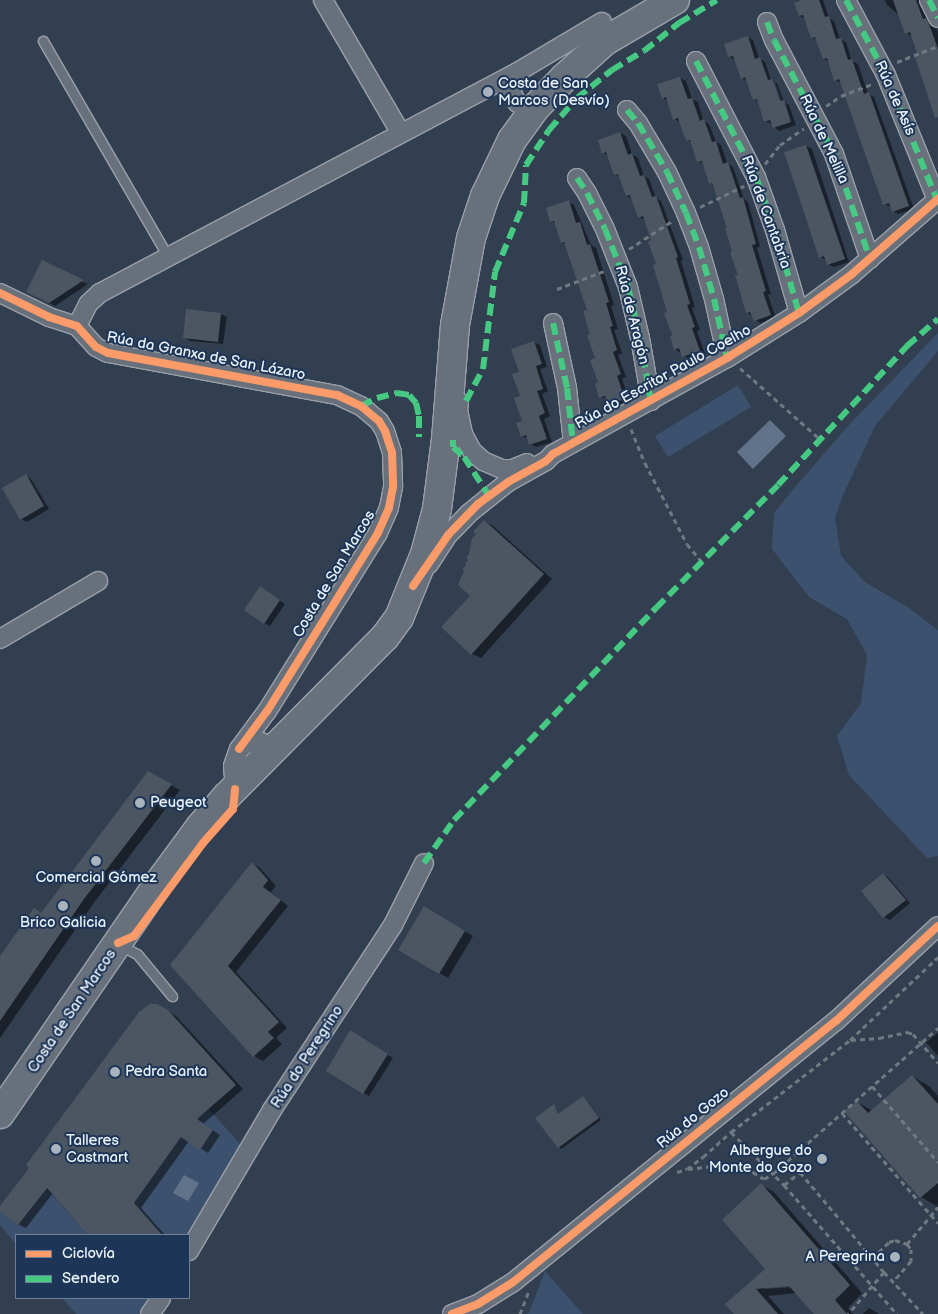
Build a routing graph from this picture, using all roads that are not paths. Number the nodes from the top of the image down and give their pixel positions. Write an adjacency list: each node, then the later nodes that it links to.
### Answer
1 (323, 0): 13 (street)
2 (639, 0): 8 (main road, Costa de San Marcos)
3 (675, 0): 8 (main road, Costa de San Marcos)
4 (846, 0): 16 (street, Rúa de Asís)
5 (929, 0): 6 (street)
6 (938, 18)
7 (767, 22): 18 (street, Rúa de Melilla)
8 (603, 32): 11 (main road, Costa de San Marcos); 14 (main road, Costa de San Marcos)
9 (43, 41): 17 (lane)
10 (696, 61): 20 (street, Rúa de Cantabria)
11 (526, 88): 13 (street); 14 (main road); 32 (main road, Costa de San Marcos)
12 (627, 110): 24 (street)
13 (400, 132): 17 (street)
14 (512, 140): 22 (main road, Costa de San Marcos)
15 (577, 178): 25 (street, Rúa de Aragón)
16 (937, 200): 18 (street, Rúa do Escritor Paulo Coelho)
17 (168, 257): 23 (street)
18 (870, 259): 20 (street, Rúa do Escritor Paulo Coelho)
19 (0, 293): 23 (street, Rúa da Granxa de San Lázaro)
20 (799, 313): 24 (street, Rúa do Escritor Paulo Coelho)
21 (553, 323): 27 (street)
22 (455, 325): 28 (street, Rúa do Escritor Paulo Coelho); 30 (main road, Costa de San Marcos)
23 (77, 326): 26 (street, Rúa da Granxa de San Lázaro)
24 (734, 363): 25 (street, Rúa do Escritor Paulo Coelho)
25 (651, 402): 27 (street, Rúa do Escritor Paulo Coelho)
26 (361, 406): 33 (street, Costa de San Marcos)
27 (573, 443): 28 (street, Rúa do Escritor Paulo Coelho)
28 (553, 454): 30 (street, Rúa do Escritor Paulo Coelho)
29 (98, 582): 31 (street)
30 (413, 586): 32 (main road, Costa de San Marcos)
31 (0, 639)
32 (339, 681): 34 (main road, Costa de San Marcos)
33 (267, 711): 34 (street, Costa de San Marcos); 35 (street, Costa de San Marcos)
34 (268, 745): 35 (street, Costa de San Marcos); 36 (main road, Costa de San Marcos)
35 (238, 749): 36 (street, Costa de San Marcos)
36 (235, 789): 39 (main road, Costa de San Marcos)
37 (424, 863): 42 (street, Rúa do Peregrino)
38 (938, 926): 45 (street, Rúa do Gozo)
39 (118, 944): 40 (lane); 41 (main road, Costa de San Marcos)
40 (172, 996)
41 (0, 1114)
42 (190, 1249)
43 (160, 1299): 44 (street)
44 (150, 1314)
45 (452, 1314)

